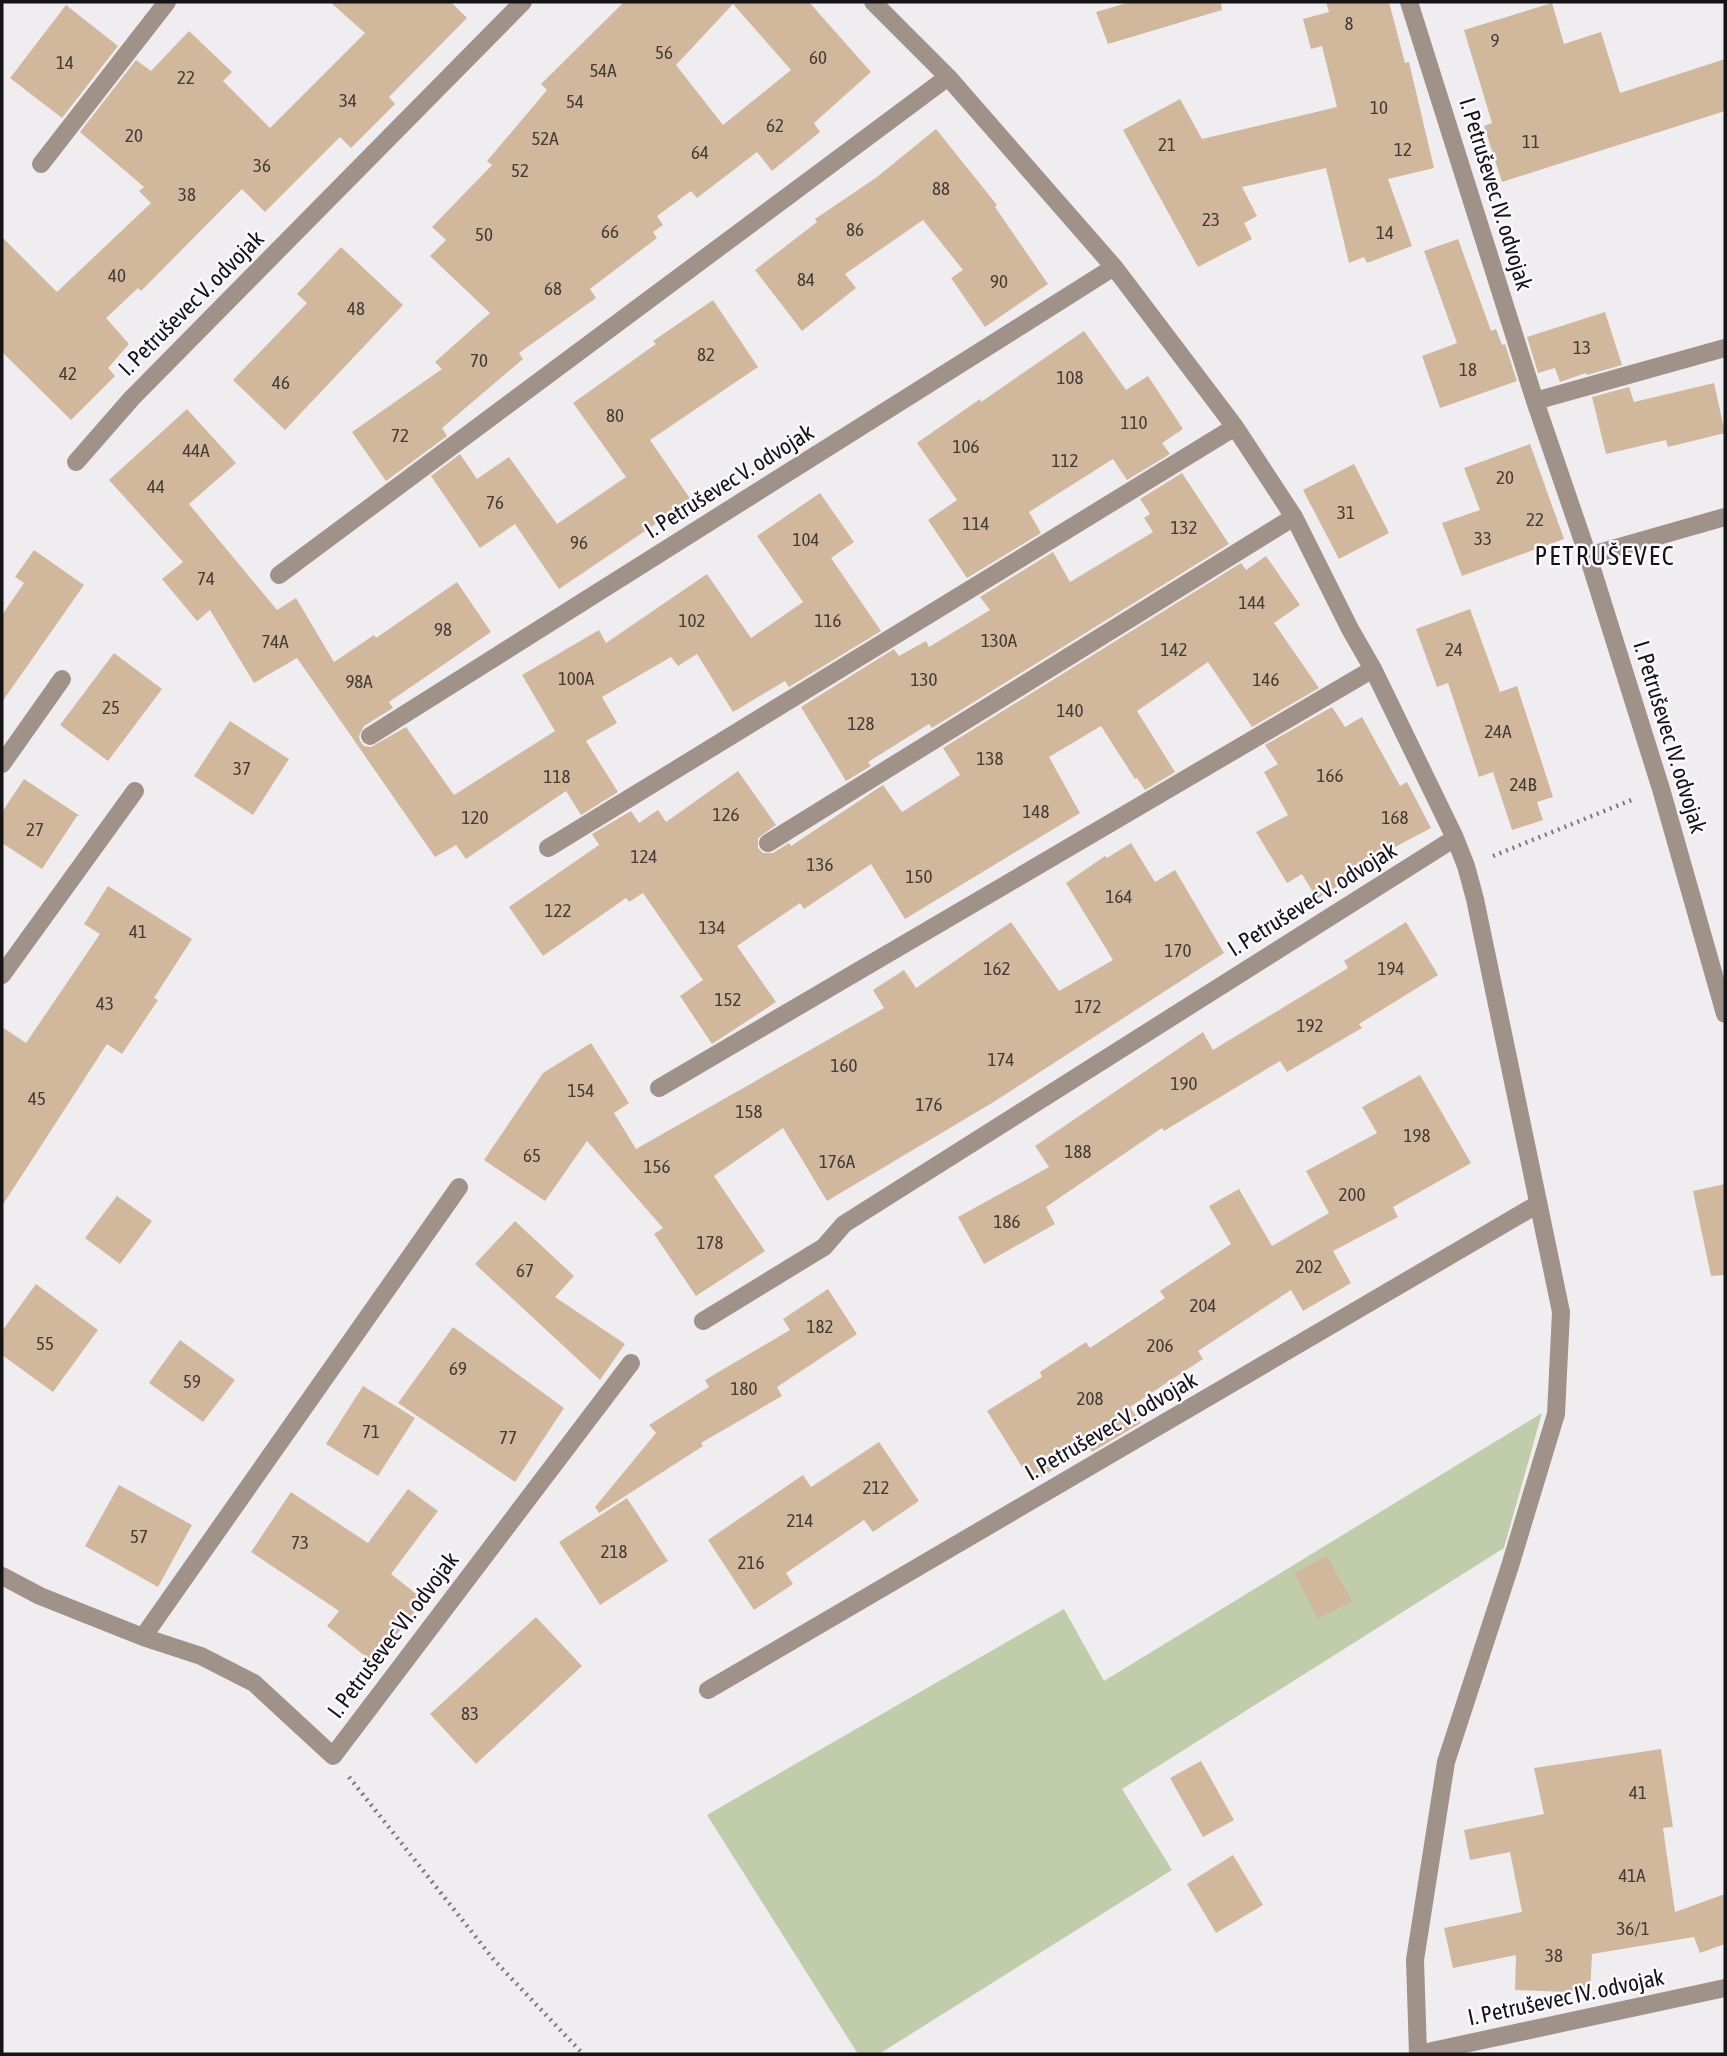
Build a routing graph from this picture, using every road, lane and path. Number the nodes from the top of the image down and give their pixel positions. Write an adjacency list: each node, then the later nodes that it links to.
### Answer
1 (167, 2): 6 (street)
2 (523, 2): 11 (street, I. Petruševec V. odvojak)
3 (873, 2): 5 (street)
4 (1409, 2): 9 (street, I. Petruševec IV. odvojak)
5 (948, 76): 7 (street); 15 (street)
6 (41, 164)
7 (1114, 267): 10 (street); 18 (street, I. Petruševec V. odvojak)
8 (1725, 348): 9 (street)
9 (1535, 401): 14 (street, I. Petruševec IV. odvojak)
10 (1235, 427): 12 (street); 24 (street)
11 (76, 463)
12 (1294, 517): 16 (street); 23 (street)
13 (1725, 517): 14 (street)
14 (1588, 556): 20 (street, I. Petruševec IV. odvojak)
15 (279, 575)
16 (1373, 669): 22 (street); 28 (street)
17 (62, 679): 19 (street)
18 (370, 736)
19 (2, 764)
20 (1661, 789): 25 (path); 27 (street, I. Petruševec IV. odvojak)
21 (135, 791): 26 (street)
22 (1454, 838): 25 (street); 31 (street, I. Petruševec V. odvojak)
23 (768, 843)
24 (548, 848)
25 (1466, 866): 30 (street)
26 (2, 975)
27 (1725, 1014)
28 (659, 1088)
29 (459, 1187): 34 (street)
30 (1538, 1204): 35 (street, I. Petruševec V. odvojak); 39 (street)
31 (703, 1321)
32 (631, 1363): 36 (street, I. Petruševec VI. odvojak)
33 (2, 1576): 34 (street, I. Petruševec VI. odvojak)
34 (143, 1637): 36 (street, I. Petruševec VI. odvojak)
35 (708, 1690)
36 (333, 1756): 38 (path)
37 (1725, 1988): 39 (street, I. Petruševec IV. odvojak)
38 (583, 2054)
39 (1418, 2054)

